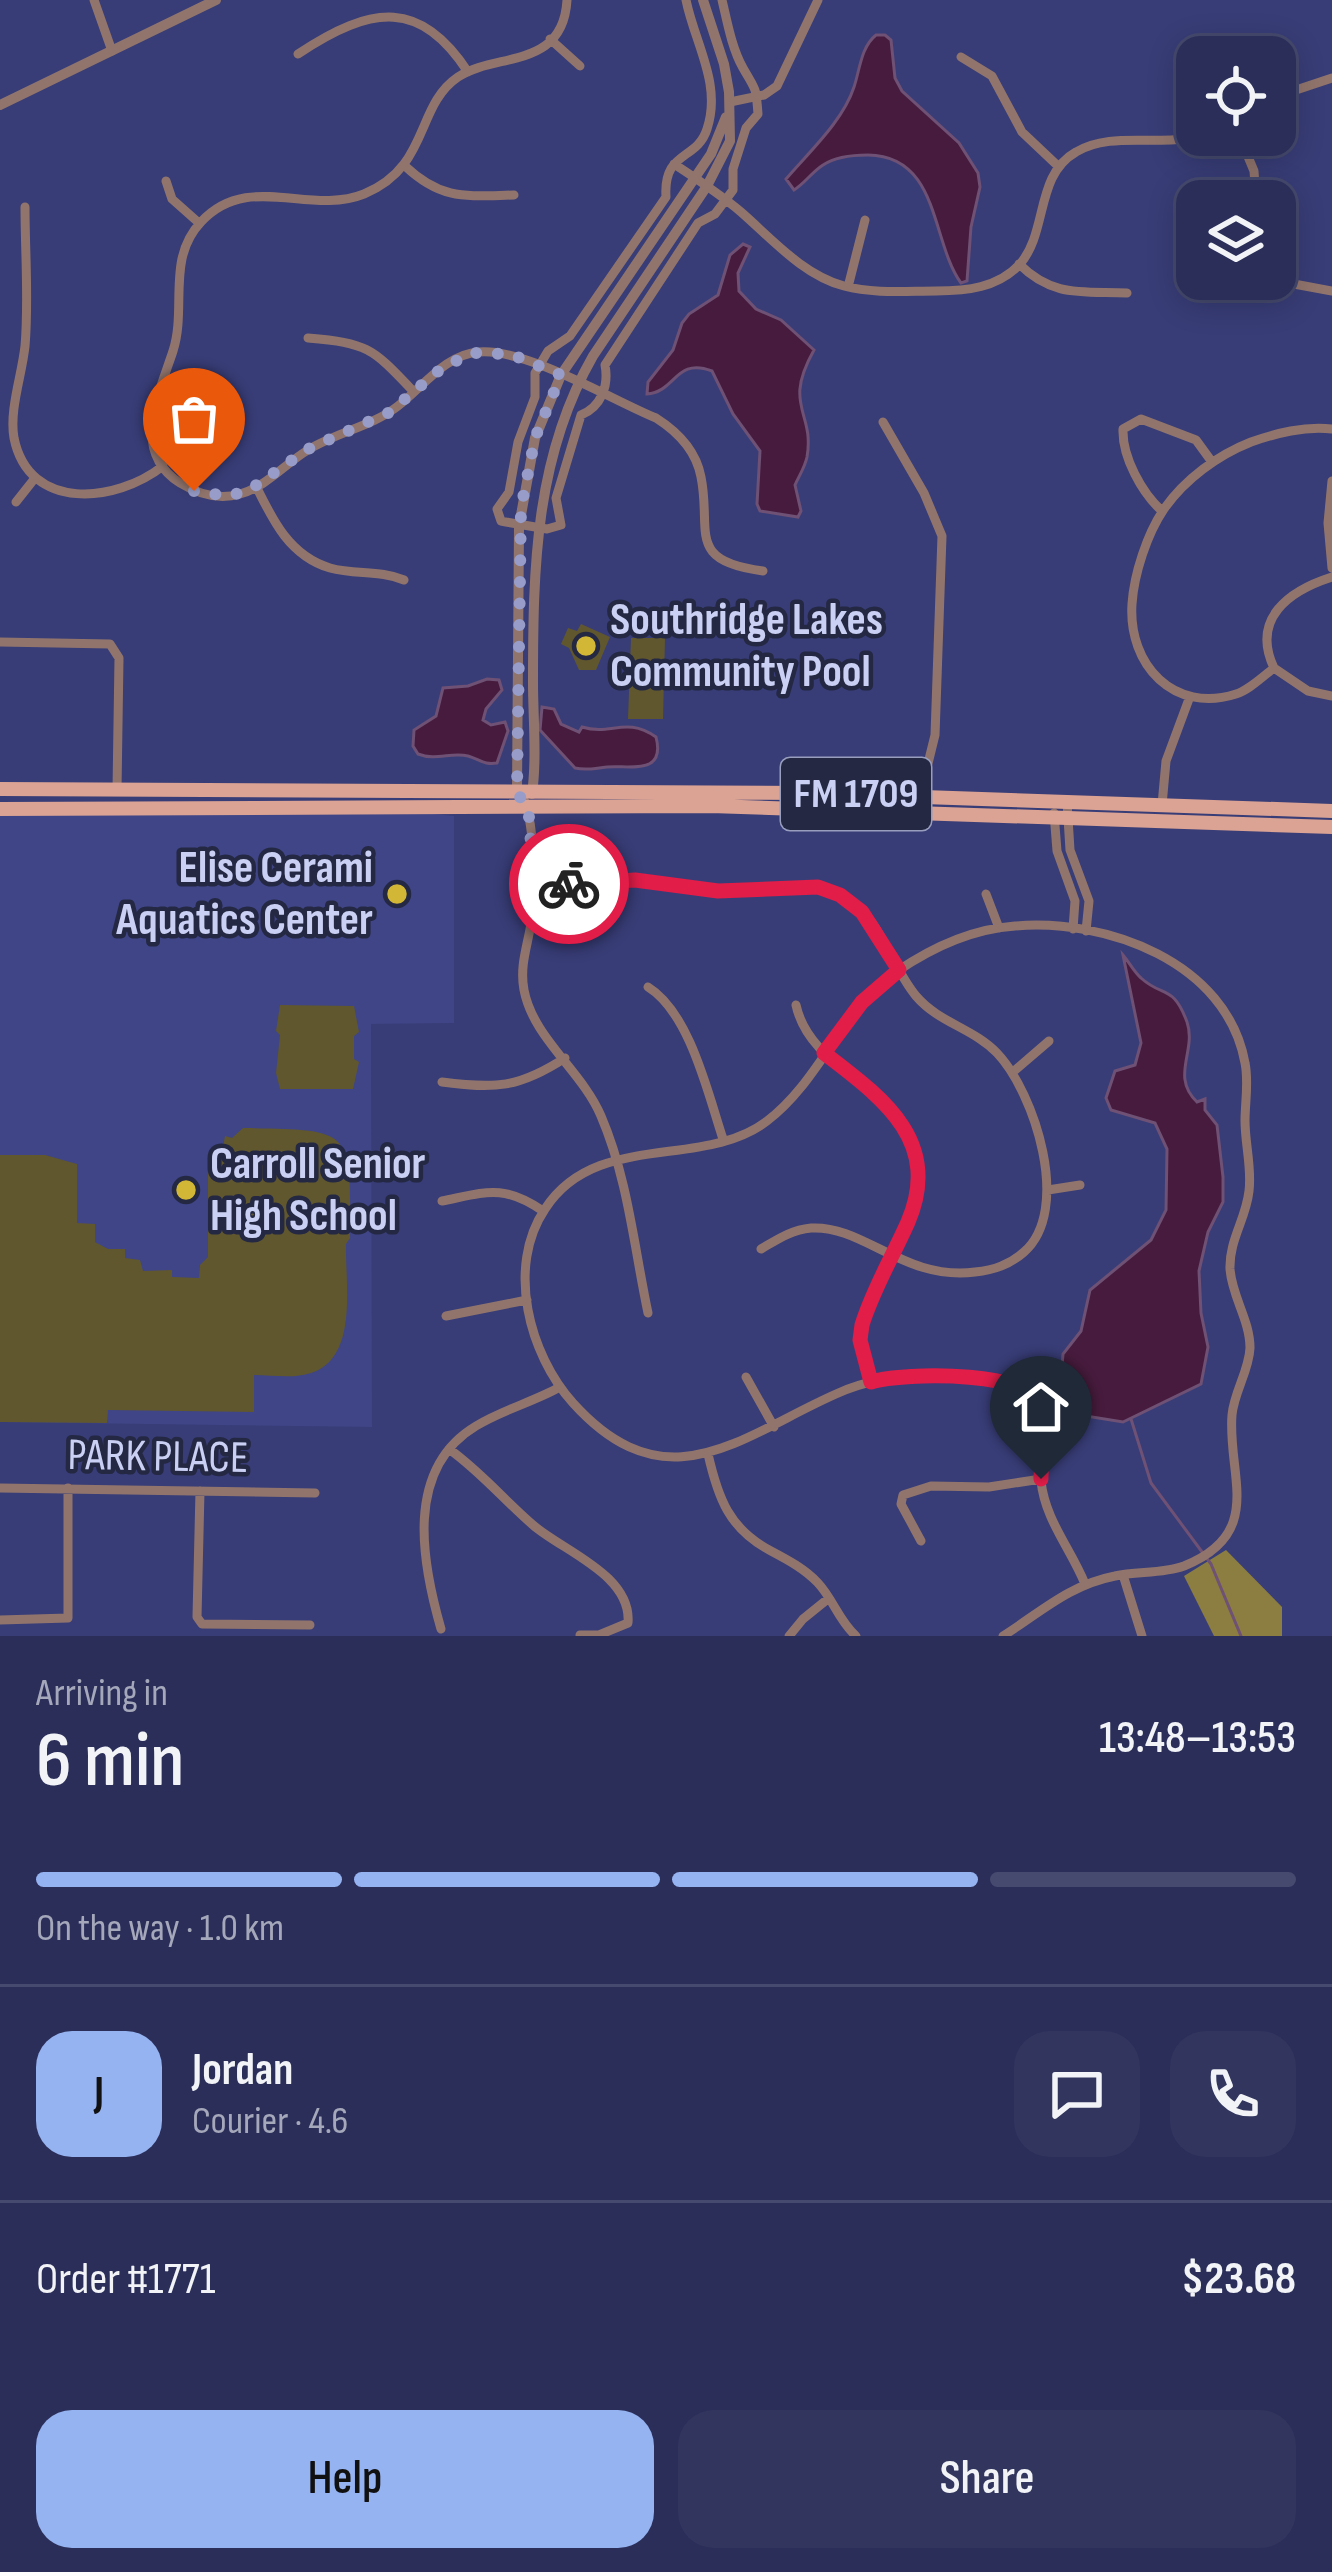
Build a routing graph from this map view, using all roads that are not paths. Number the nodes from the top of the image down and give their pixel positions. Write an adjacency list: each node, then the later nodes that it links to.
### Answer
1 (94, 0): 11 (street)
2 (216, 0): 11 (street)
3 (567, 0): 10 (street)
4 (686, 0): 22 (street)
5 (703, 0): 19 (street)
6 (722, 0): 18 (street)
7 (818, 0): 18 (street)
8 (398, 4): 12 (street)
9 (437, 19): 15 (street)
10 (550, 39): 14 (street); 15 (street)
11 (112, 51): 20 (street)
12 (298, 54)
13 (961, 57): 24 (street)
14 (580, 66)
15 (468, 72): 23 (street)
16 (1332, 78): 17 (street)
17 (1296, 90)
18 (757, 97): 19 (street); 29 (street)
19 (730, 102): 25 (street); 27 (street)
20 (0, 105)
21 (1176, 139): 24 (street)
22 (674, 164): 25 (street); 39 (street)
23 (405, 166): 28 (street); 32 (street)
24 (1059, 167): 33 (street)
25 (695, 178): 27 (street); 40 (street)
26 (166, 181): 32 (street)
27 (707, 186): 29 (street); 41 (street)
28 (514, 195)
29 (725, 200): 35 (street); 43 (street)
30 (26, 207): 48 (street)
31 (866, 220): 35 (street)
32 (199, 224): 47 (street)
33 (1019, 264): 35 (street); 37 (street)
34 (1296, 284): 36 (street)
35 (848, 287)
36 (1332, 290)
37 (1127, 293)
38 (308, 338): 42 (street)
39 (539, 365): 40 (street); 42 (street); 53 (street)
40 (561, 375): 41 (street); 53 (street)
41 (578, 383): 43 (street); 54 (street)
42 (414, 392): 50 (street)
43 (602, 394): 54 (street); 55 (street)
44 (883, 422): 65 (street)
45 (1332, 429): 46 (street)
46 (1213, 462): 52 (street); 52 (street)
47 (163, 466): 48 (street); 50 (street)
48 (35, 478): 51 (street)
49 (1332, 481): 56 (street)
50 (256, 486): 57 (street)
51 (16, 502)
52 (1162, 512): 61 (street)
53 (519, 526): 54 (street); 64 (street)
54 (536, 528): 64 (street)
55 (764, 571)
56 (1332, 573): 59 (street)
57 (404, 580)
58 (0, 642): 63 (street)
59 (1274, 668): 60 (street); 61 (street)
60 (1332, 696)
61 (1189, 699): 66 (street)
62 (0, 789): 63 (main road, FM 1709)
63 (117, 790): 64 (main road, FM 1709)
64 (525, 790): 65 (main road, FM 1709); 67 (street)
65 (920, 796): 69 (main road, FM 1709)
66 (1162, 805): 69 (main road, FM 1709); 70 (main road, FM 1709)
67 (527, 806): 68 (main road, FM 1709); 69 (main road, FM 1709); 72 (street)
68 (0, 809)
69 (1060, 809): 71 (main road, FM 1709); 75 (street); 76 (street)
70 (1332, 811)
71 (1332, 826)
72 (534, 887): 77 (street); 82 (street)
73 (986, 894): 74 (street)
74 (1000, 928): 75 (street); 77 (street)
75 (1073, 929): 76 (street)
76 (1086, 931): 108 (street)
77 (899, 970): 81 (street); 83 (street)
78 (648, 987): 85 (street)
79 (796, 1005): 81 (street)
80 (1049, 1041): 83 (street)
81 (824, 1053): 85 (street); 92 (street)
82 (565, 1058): 84 (street); 86 (street)
83 (1013, 1072): 88 (street)
84 (442, 1082)
85 (724, 1139): 86 (street)
86 (617, 1160): 90 (street); 94 (street)
87 (1080, 1185): 88 (street)
88 (1048, 1190): 92 (street)
89 (442, 1201): 90 (street)
90 (543, 1211): 93 (street)
91 (761, 1249): 92 (street)
92 (891, 1257): 97 (street)
93 (527, 1300): 95 (street); 98 (street)
94 (648, 1313)
95 (446, 1316)
96 (746, 1377): 99 (street)
97 (871, 1382): 99 (street); 102 (street)
98 (560, 1387): 100 (street); 101 (street)
99 (774, 1427): 101 (street)
100 (449, 1449): 113 (street); 115 (street)
101 (707, 1454): 110 (street)
102 (1041, 1479): 107 (street); 109 (street)
103 (0, 1488): 104 (street, PARK PLACE)
104 (68, 1488): 105 (street, PARK PLACE); 111 (street)
105 (200, 1491): 106 (street, PARK PLACE); 112 (street)
106 (315, 1493)
107 (922, 1541)
108 (1123, 1575): 109 (street); 119 (street)
109 (1085, 1584): 114 (street)
110 (829, 1598): 116 (street); 117 (street)
111 (0, 1619)
112 (310, 1625)
113 (441, 1630)
114 (1018, 1632): 118 (street)
115 (580, 1635)
116 (789, 1636)
117 (856, 1636)
118 (1003, 1636)
119 (1142, 1636)

